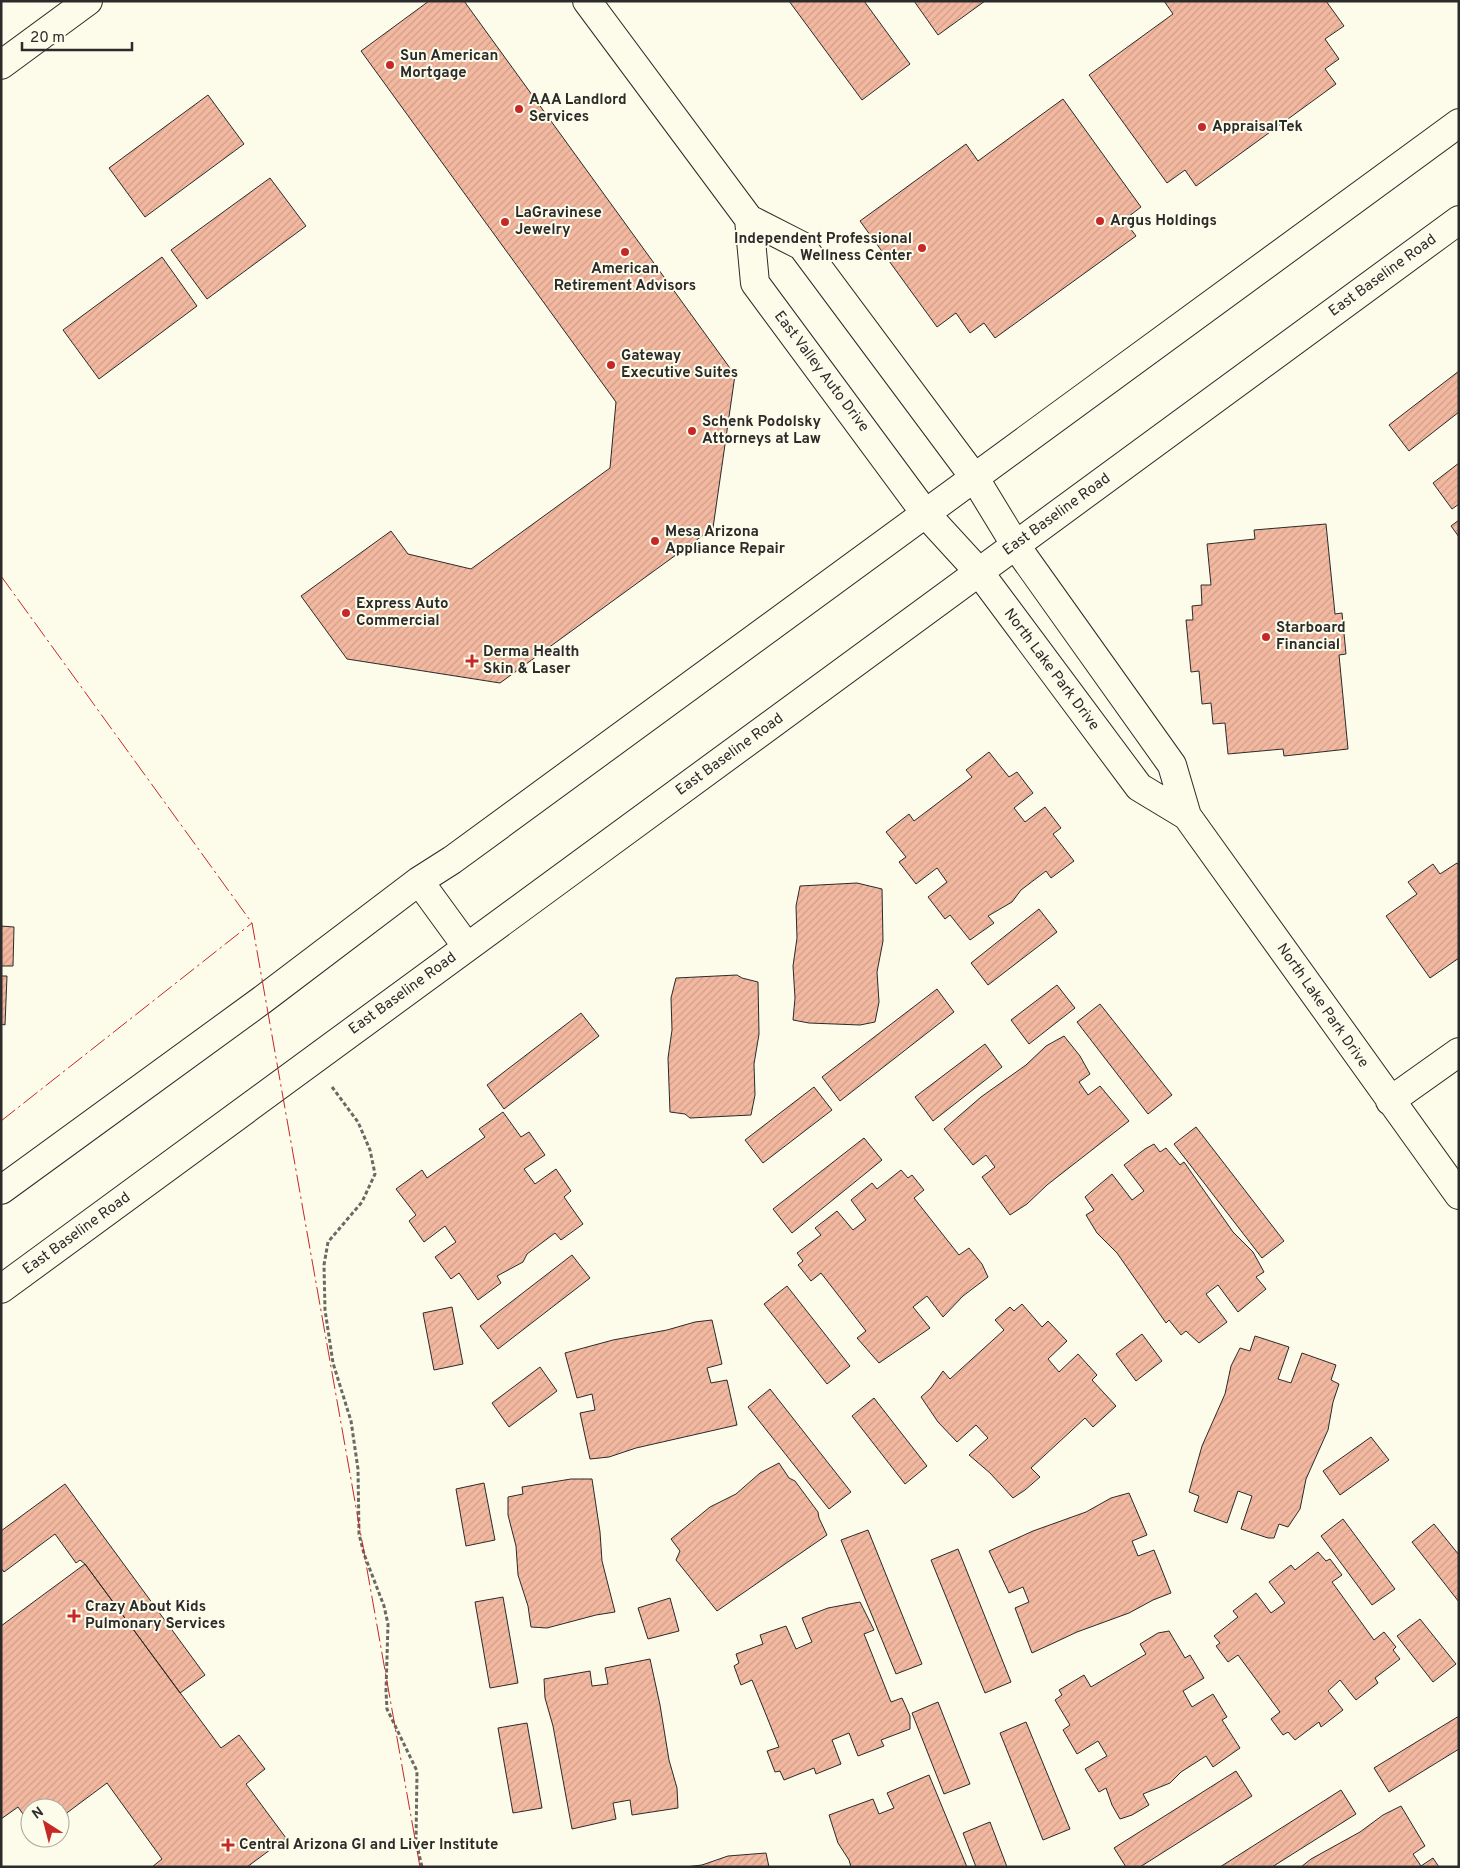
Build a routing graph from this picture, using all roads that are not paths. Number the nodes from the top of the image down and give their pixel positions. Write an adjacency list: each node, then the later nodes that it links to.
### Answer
1 (88, 1): 3 (main road)
2 (587, 1): 5 (main road)
3 (1, 65)
4 (1459, 122): 7 (main road)
5 (748, 219): 7 (main road); 8 (main road, East Valley Auto Drive)
6 (1459, 220): 9 (main road, East Baseline Road)
7 (974, 477): 8 (main road); 9 (main road, North Lake Park Drive)
8 (924, 512): 10 (main road, North Lake Park Drive); 12 (main road)
9 (1016, 546): 10 (main road, East Baseline Road); 11 (main road, North Lake Park Drive)
10 (980, 572): 11 (main road, North Lake Park Drive); 13 (main road, East Baseline Road)
11 (1187, 816): 15 (main road, North Lake Park Drive)
12 (419, 881): 13 (main road); 16 (main road)
13 (467, 947): 18 (main road, East Baseline Road)
14 (1459, 1052): 15 (main road)
15 (1390, 1101): 17 (main road, North Lake Park Drive)
16 (1, 1190)
17 (1459, 1195)
18 (1, 1289)

